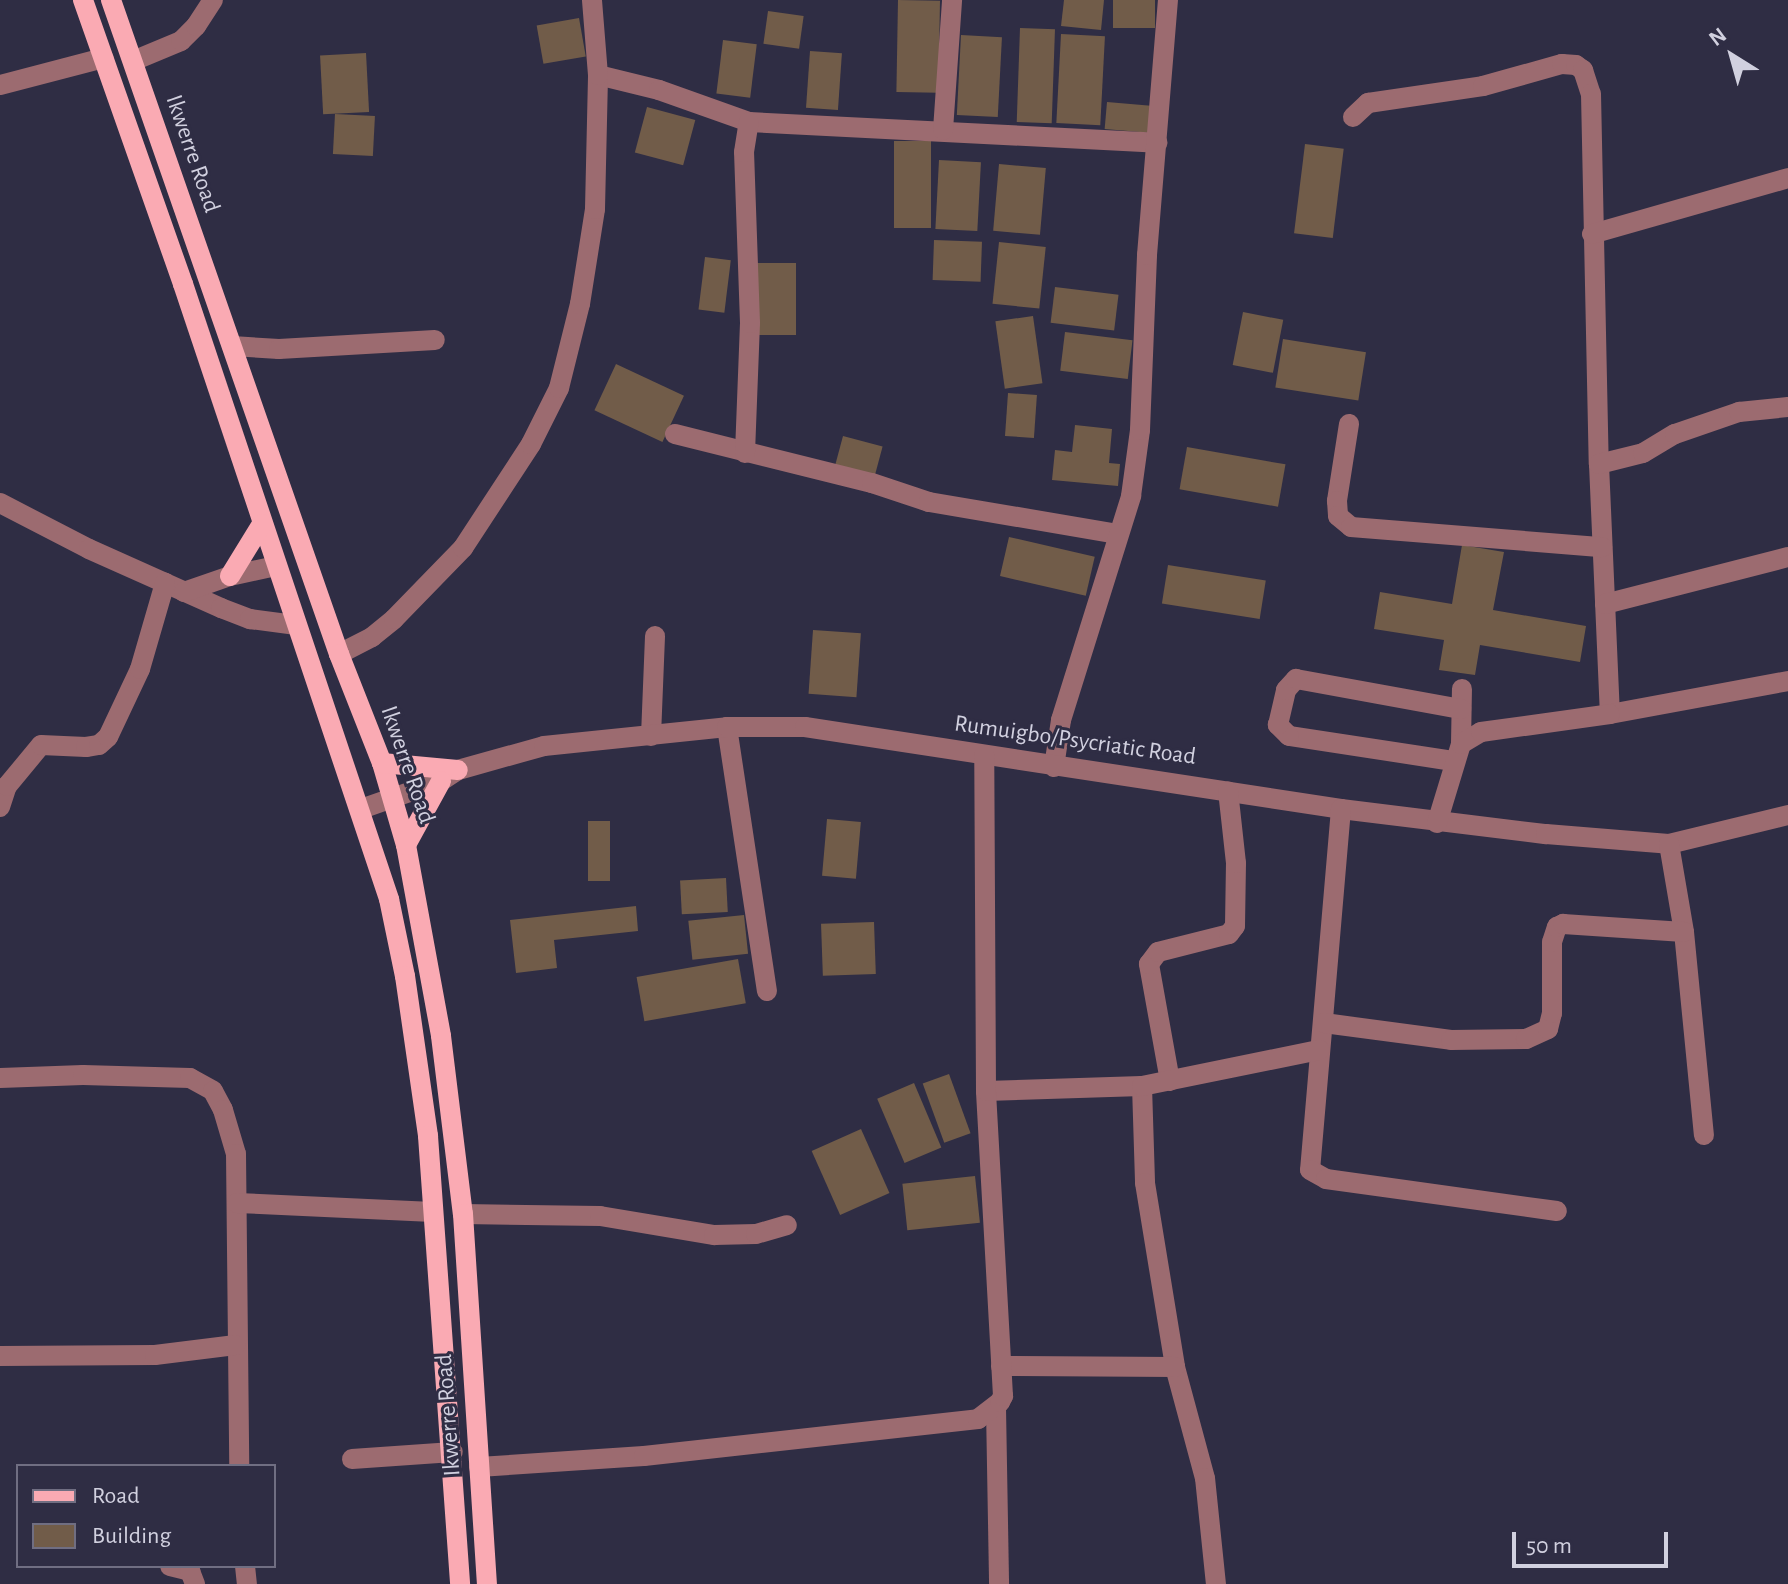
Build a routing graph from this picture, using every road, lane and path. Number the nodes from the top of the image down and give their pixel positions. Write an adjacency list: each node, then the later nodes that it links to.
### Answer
1 (83, 0): 7 (main road, Ikwerre Road)
2 (111, 0): 8 (main road, Ikwerre Road)
3 (213, 0): 8 (street)
4 (592, 0): 9 (street)
5 (952, 0): 13 (street)
6 (1168, 0): 14 (street)
7 (104, 58): 10 (street); 25 (main road, Ikwerre Road)
8 (133, 61): 18 (main road, Ikwerre Road)
9 (598, 75): 12 (street); 35 (street)
10 (0, 85)
11 (1353, 117): 16 (street)
12 (749, 122): 13 (street); 22 (street)
13 (943, 130): 14 (street)
14 (1157, 143): 26 (street)
15 (1788, 178): 16 (street)
16 (1592, 234): 23 (street)
17 (435, 340): 18 (street)
18 (232, 346): 35 (main road, Ikwerre Road)
19 (1788, 407): 23 (street)
20 (1349, 424): 27 (street)
21 (675, 434): 22 (street)
22 (745, 453): 26 (street)
23 (1599, 464): 27 (street)
24 (0, 503): 31 (street)
25 (262, 524): 29 (main road, Ikwerre Road); 30 (main road)
26 (1118, 534): 43 (street)
27 (1602, 547): 32 (street)
28 (1788, 557): 32 (street)
29 (276, 566): 30 (street); 33 (main road, Ikwerre Road)
30 (230, 576): 31 (street)
31 (174, 587): 33 (street); 45 (street)
32 (1605, 604): 37 (street)
33 (295, 625): 49 (main road, Ikwerre Road)
34 (655, 636): 39 (street)
35 (339, 654): 42 (main road, Ikwerre Road)
36 (1788, 681): 37 (street)
37 (1610, 714): 40 (street)
38 (727, 727): 39 (street, Rumuigbo/Psycriatic Road); 41 (street, Rumuigbo/Psycriatic Road); 56 (street)
39 (651, 736): 44 (street, Rumuigbo/Psycriatic Road)
40 (1457, 753): 40 (street); 52 (street)
41 (984, 755): 43 (street, Rumuigbo/Psycriatic Road); 62 (street)
42 (382, 763): 44 (main road); 47 (main road, Ikwerre Road)
43 (1054, 767): 46 (street, Rumuigbo/Psycriatic Road)
44 (450, 776): 47 (street, Rumuigbo/Psycriatic Road); 54 (main road)
45 (3, 785): 48 (street)
46 (1228, 791): 50 (street, Rumuigbo/Psycriatic Road); 60 (street)
47 (391, 799): 49 (street, Rumuigbo/Psycriatic Road); 54 (main road, Ikwerre Road)
48 (0, 807)
49 (361, 809): 66 (main road, Ikwerre Road)
50 (1341, 809): 52 (street, Rumuigbo/Psycriatic Road); 57 (street)
51 (1788, 815): 53 (street, Rumuigbo/Psycriatic Road)
52 (1437, 823): 53 (street, Rumuigbo/Psycriatic Road)
53 (1669, 844): 55 (street)
54 (406, 845): 67 (main road, Ikwerre Road)
55 (1684, 932): 57 (street); 63 (street)
56 (767, 991)
57 (1324, 1023): 58 (street)
58 (1319, 1050): 60 (street); 65 (street)
59 (0, 1078): 64 (street)
60 (1170, 1081): 61 (street)
61 (1142, 1086): 62 (street); 72 (street)
62 (986, 1091): 71 (street)
63 (1704, 1135)
64 (237, 1203): 66 (street); 69 (street)
65 (1557, 1211)
66 (433, 1212): 74 (main road, Ikwerre Road)
67 (463, 1214): 68 (street); 77 (main road, Ikwerre Road)
68 (787, 1225)
69 (235, 1345): 70 (street); 76 (street)
70 (0, 1356)
71 (1001, 1366): 72 (street); 73 (street)
72 (1175, 1367): 83 (street)
73 (996, 1408): 77 (street); 82 (street)
74 (453, 1452): 75 (street); 80 (main road, Ikwerre Road)
75 (352, 1459)
76 (239, 1464)
77 (479, 1467): 81 (main road, Ikwerre Road)
78 (178, 1568): 79 (street)
79 (195, 1584)
80 (460, 1584)
81 (487, 1584)
82 (999, 1584)
83 (1216, 1584)

